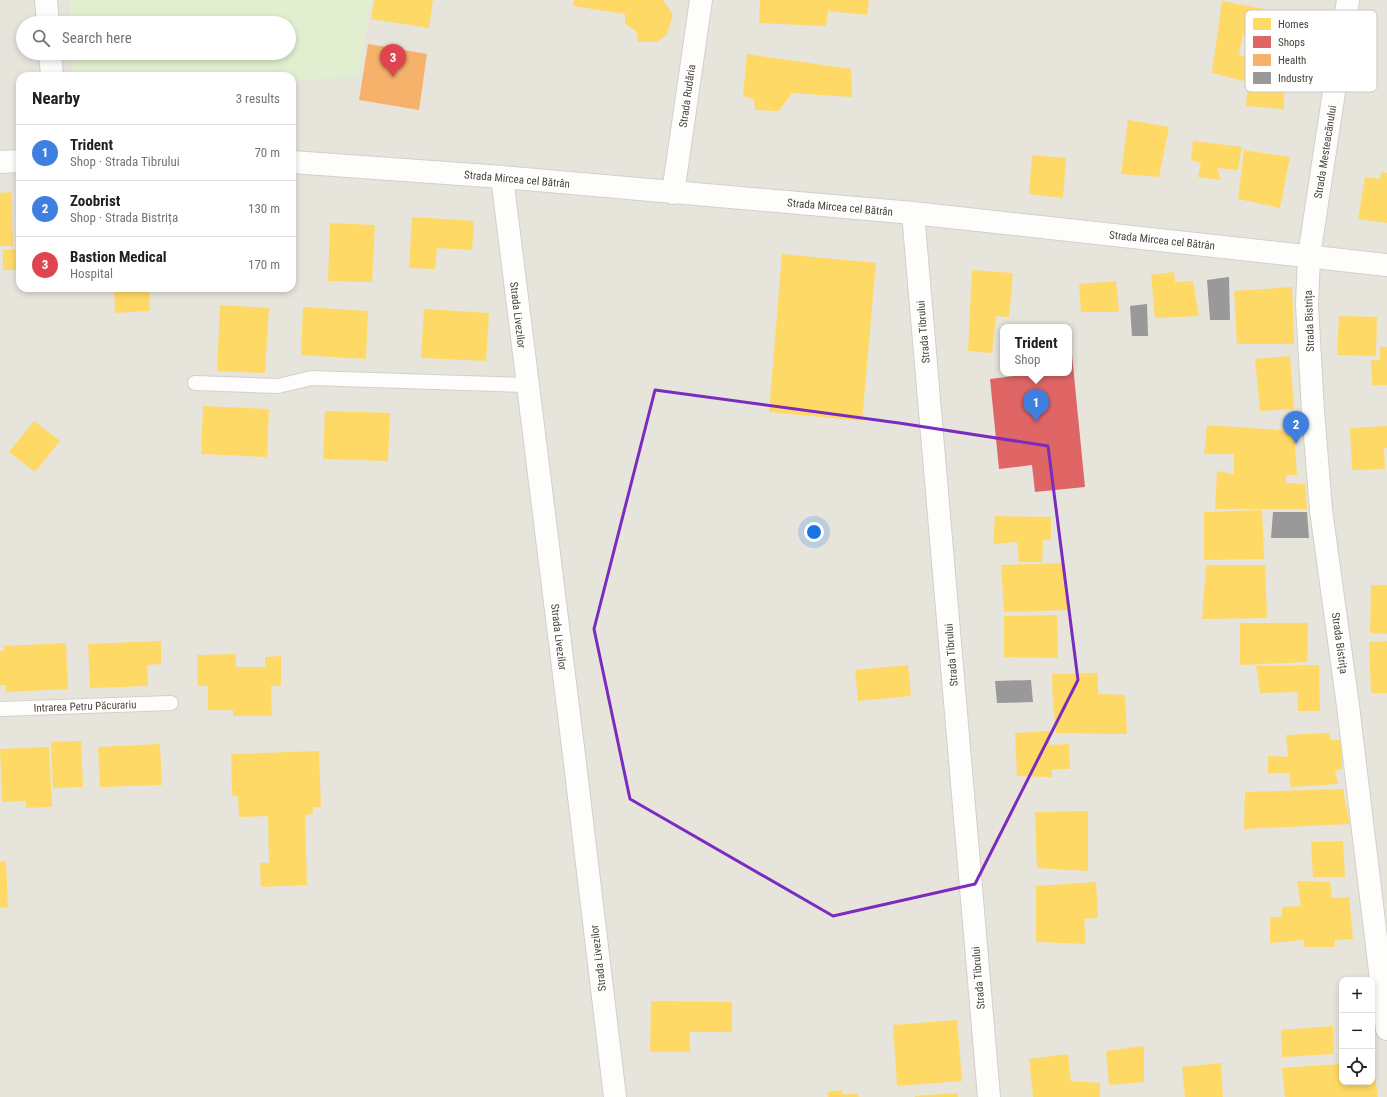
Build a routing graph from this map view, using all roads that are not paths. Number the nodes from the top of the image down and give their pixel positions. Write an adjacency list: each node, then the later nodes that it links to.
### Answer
1 (46, 0): 5 (street)
2 (701, 0): 13 (street, Strada Rudăria)
3 (1348, 0): 4 (street, Strada Mesteacănului)
4 (1346, 10)
5 (47, 16)
6 (51, 60): 7 (street)
7 (52, 72)
8 (1334, 92): 15 (street, Strada Mesteacănului)
9 (16, 161): 10 (street)
10 (0, 162)
11 (296, 162): 12 (street, Strada Mircea cel Bătrân)
12 (502, 177): 13 (street, Strada Mircea cel Bătrân); 18 (street, Strada Livezilor)
13 (673, 193): 14 (street, Strada Mircea cel Bătrân)
14 (913, 213): 15 (street, Strada Mircea cel Bătrân); 23 (street, Strada Tibrului)
15 (1309, 256): 16 (street, Strada Mircea cel Bătrân); 21 (street, Strada Bistrița)
16 (1387, 265)
17 (195, 383): 18 (lane)
18 (527, 385): 22 (street, Strada Livezilor)
19 (171, 703): 20 (lane, Intrarea Petru Păcurariu)
20 (0, 709)
21 (1387, 1029)
22 (615, 1097)
23 (989, 1097)

